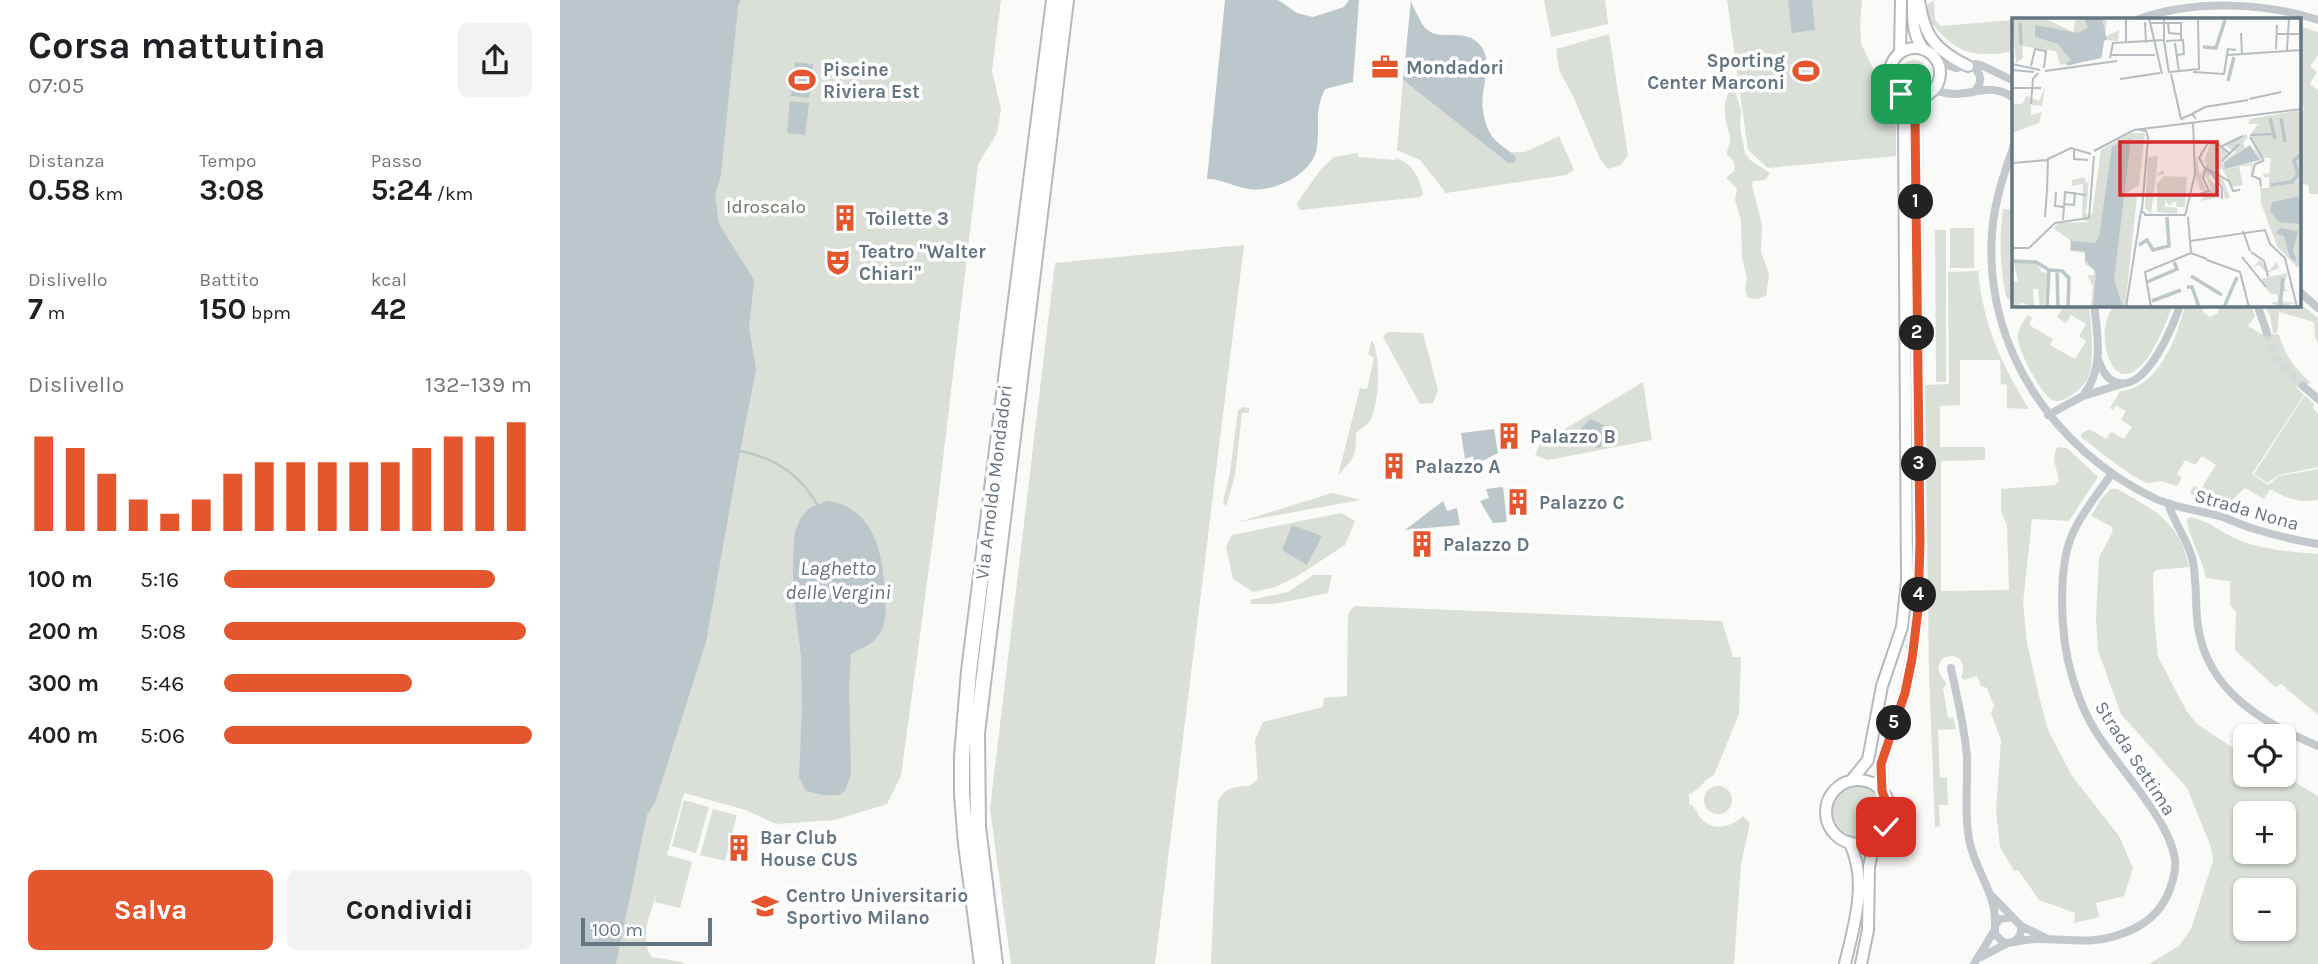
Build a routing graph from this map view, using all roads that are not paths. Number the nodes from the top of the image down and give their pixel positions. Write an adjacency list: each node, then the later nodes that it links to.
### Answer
1 (1054, 0): 51 (highway, Via Arnoldo Mondadori)
2 (1066, 0): 12 (highway)
3 (1072, 0): 12 (highway)
4 (1901, 0): 14 (main road)
5 (1913, 0): 13 (main road)
6 (1919, 0): 16 (main road)
7 (2179, 9): 8 (street); 10 (street); 11 (street)
8 (2166, 16): 9 (street)
9 (2142, 18)
10 (2180, 18)
11 (2318, 20)
12 (1063, 23): 52 (highway, Via Arnoldo Mondadori)
13 (1924, 50): 14 (main road); 15 (main road)
14 (1900, 53): 20 (main road)
15 (1937, 62): 16 (street); 19 (main road)
16 (1968, 66): 17 (street); 18 (street)
17 (2012, 80)
18 (1974, 92): 19 (street); 21 (street)
19 (1928, 93): 20 (main road); 41 (main road)
20 (1901, 94): 40 (main road)
21 (2012, 97)
22 (2012, 152): 34 (street, Strada Nona)
23 (2301, 293): 27 (street)
24 (2094, 306): 29 (street)
25 (2179, 306): 30 (street)
26 (2258, 306): 28 (street)
27 (2318, 308)
28 (2267, 333)
29 (2098, 359): 30 (street); 32 (street)
30 (2122, 384): 32 (street)
31 (2303, 386): 33 (street)
32 (2083, 396): 34 (street)
33 (2318, 399)
34 (2048, 415): 35 (street, Strada Nona)
35 (2112, 473): 36 (street, Strada Nona); 48 (street, Strada Settima)
36 (2168, 503): 37 (street, Strada Nona); 39 (street)
37 (2318, 544)
38 (1951, 668): 44 (street, Strada Settima)
39 (2318, 746)
40 (1851, 781): 41 (main road); 43 (main road)
41 (1882, 791): 42 (main road)
42 (1875, 838): 43 (main road); 54 (main road)
43 (1849, 842): 53 (main road)
44 (1990, 894): 45 (street, Strada Settima); 47 (street, Strada Settima)
45 (2012, 917): 46 (street, Strada Settima); 47 (street)
46 (2021, 926): 48 (street, Strada Settima); 49 (street)
47 (1995, 928): 49 (street); 50 (street, Strada Settima)
48 (2049, 940): 49 (street, Strada Settima)
49 (2010, 943): 50 (street, Strada Settima)
50 (1976, 961)
51 (982, 964)
52 (995, 964)
53 (1845, 964)
54 (1861, 964)

